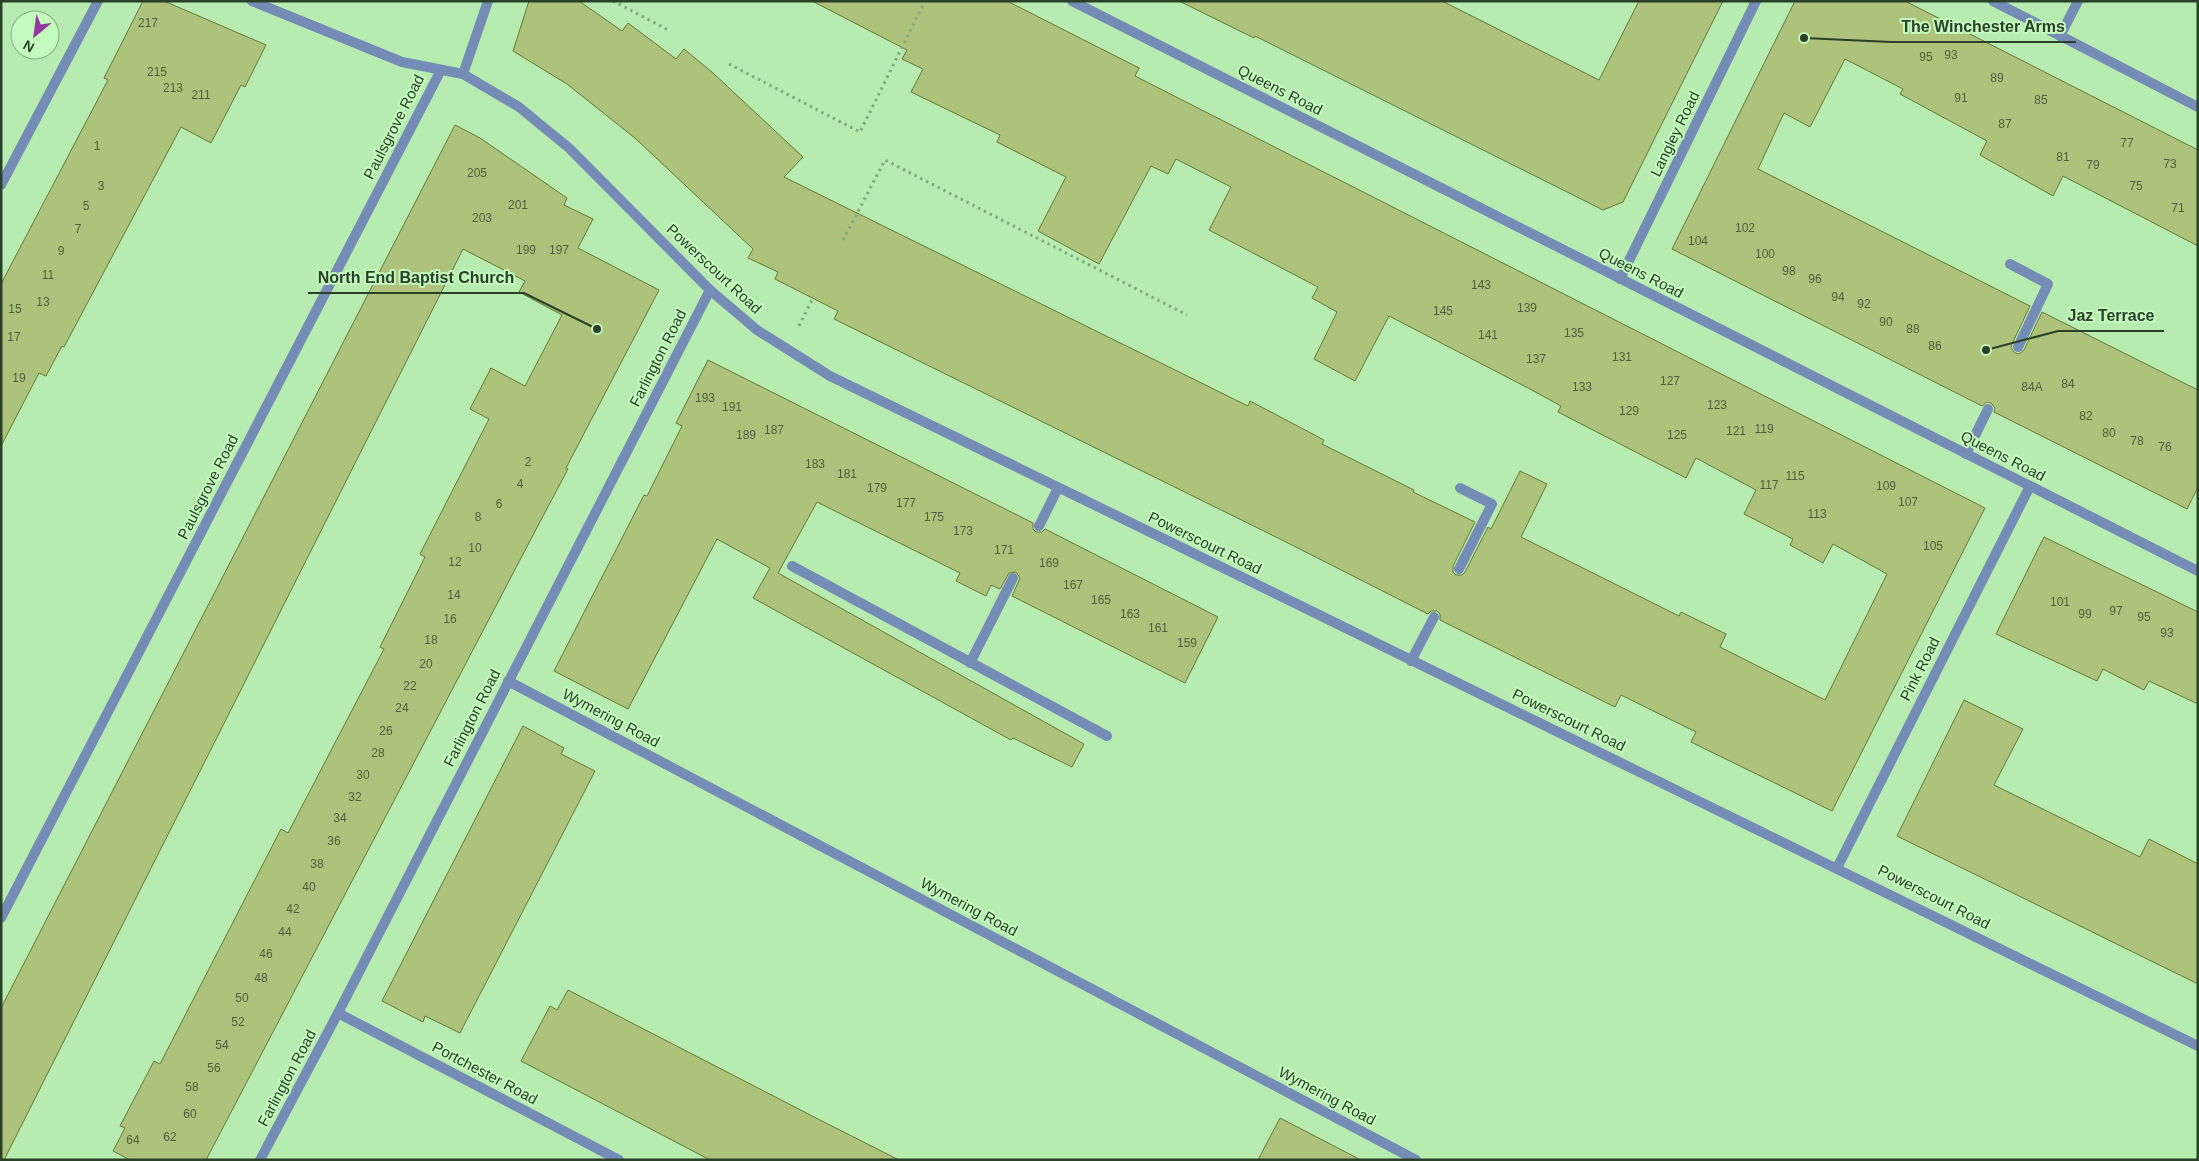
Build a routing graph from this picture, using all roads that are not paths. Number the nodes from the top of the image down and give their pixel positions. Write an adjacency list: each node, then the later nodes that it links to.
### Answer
1 (98, 1): 12 (street)
2 (252, 1): 9 (street, Powerscourt Road)
3 (488, 1): 10 (street)
4 (1072, 1): 14 (street, Queens Road)
5 (1756, 1): 14 (street, Langley Road)
6 (1993, 1): 8 (street)
7 (2078, 1): 8 (street)
8 (2060, 36): 11 (street)
9 (441, 70): 10 (street, Powerscourt Road); 33 (street, Paulsgrove Road)
10 (463, 74): 15 (street, Powerscourt Road)
11 (2198, 107)
12 (1, 185)
13 (2010, 264): 16 (street)
14 (1620, 279): 18 (street, Queens Road)
15 (710, 290): 20 (street, Powerscourt Road); 30 (street, Farlington Road)
16 (2018, 347)
17 (1988, 409): 18 (street)
18 (1966, 454): 19 (street, Queens Road)
19 (2030, 486): 25 (street, Queens Road); 32 (street, Pink Road)
20 (1058, 488): 22 (street); 28 (street, Powerscourt Road)
21 (1460, 488): 24 (street)
22 (1039, 526)
23 (792, 566): 29 (street)
24 (1459, 569)
25 (2198, 570)
26 (1013, 578): 29 (street)
27 (1434, 617): 28 (street)
28 (1411, 661): 32 (street, Powerscourt Road)
29 (970, 663): 31 (street)
30 (508, 681): 34 (street, Farlington Road); 38 (street, Wymering Road)
31 (1106, 736)
32 (1838, 866): 35 (street, Powerscourt Road)
33 (1, 918)
34 (338, 1013): 36 (street, Farlington Road); 37 (street, Portchester Road)
35 (2198, 1046)
36 (260, 1160)
37 (618, 1160)
38 (1416, 1160)

